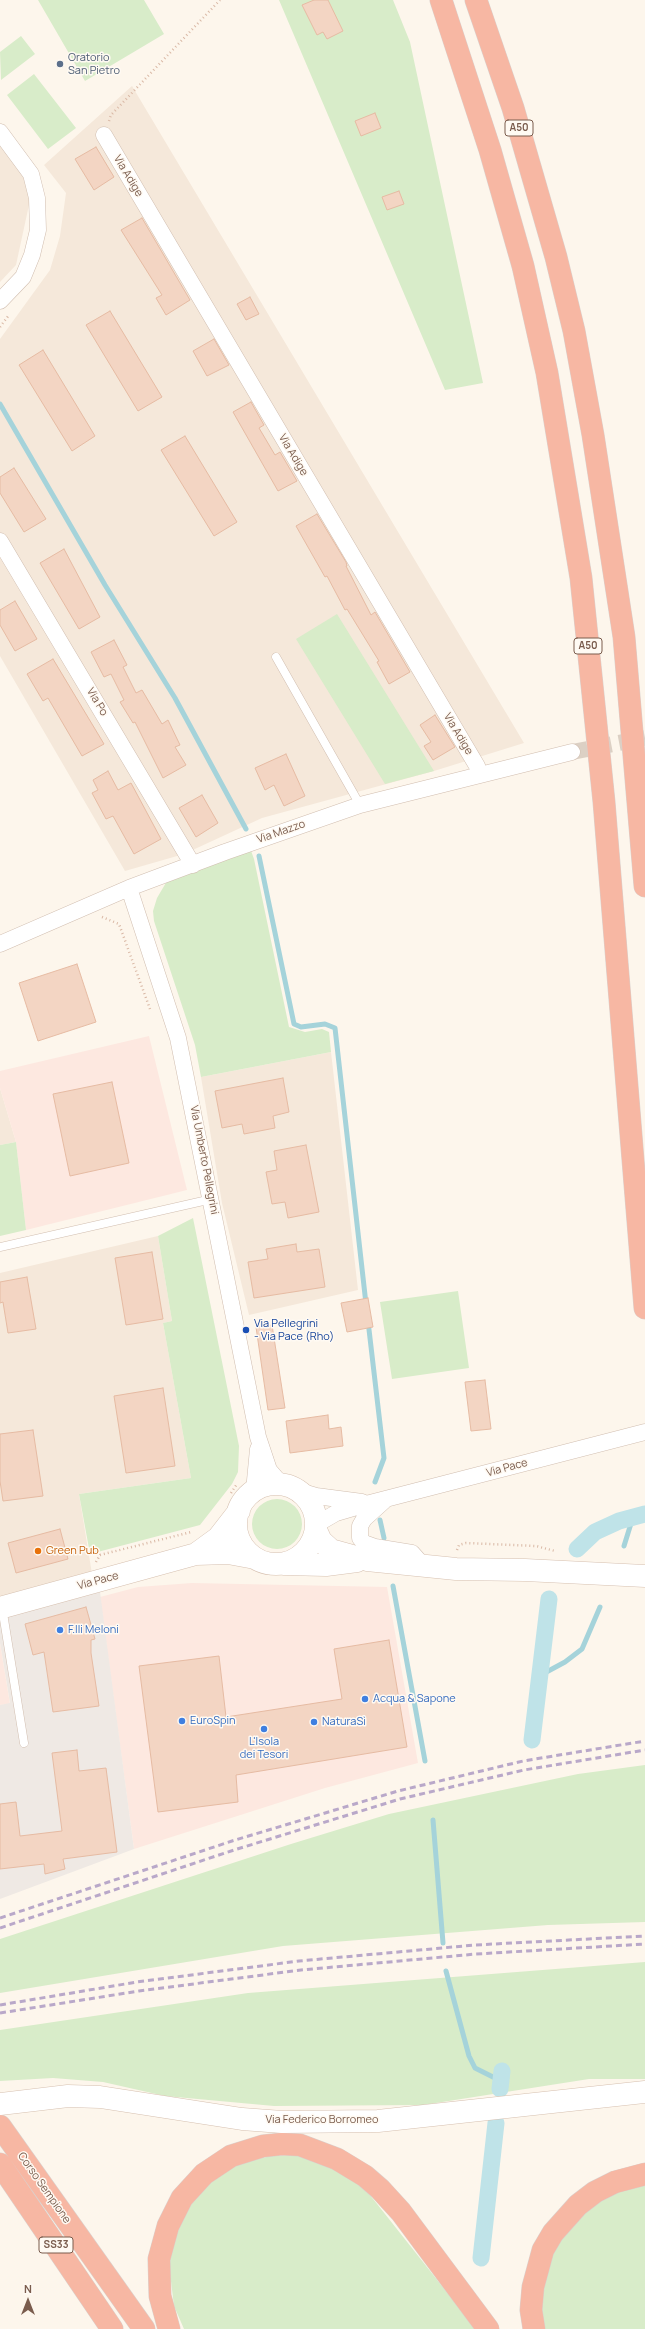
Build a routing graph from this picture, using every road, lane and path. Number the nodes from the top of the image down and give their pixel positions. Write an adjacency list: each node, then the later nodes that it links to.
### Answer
1 (220, 0): 5 (path)
2 (441, 0): 20 (highway, A50)
3 (476, 0): 13 (highway, A50)
4 (0, 132): 6 (street)
5 (104, 135): 10 (street, Via Adige)
6 (0, 301)
7 (0, 540): 12 (street, Via Po)
8 (276, 657): 11 (lane)
9 (572, 752): 10 (street, Via Mazzo)
10 (480, 775): 11 (street, Via Mazzo)
11 (360, 805): 12 (street, Via Mazzo)
12 (193, 865): 14 (street, Via Mazzo)
13 (645, 886)
14 (129, 888): 15 (street, Via Mazzo); 18 (street, Via Umberto Pellegrini)
15 (89, 904): 16 (street, Via Mazzo); 17 (path)
16 (0, 944)
17 (152, 1017)
18 (212, 1199): 19 (lane); 22 (street, Via Umberto Pellegrini)
19 (0, 1247)
20 (645, 1308)
21 (645, 1432): 25 (street, Via Pace)
22 (258, 1437): 23 (street); 24 (street)
23 (247, 1484): 24 (street); 26 (path); 26 (street)
24 (290, 1488): 25 (street, Via Pace); 27 (street)
25 (377, 1501): 27 (street, Via Pace); 34 (street)
26 (234, 1503): 31 (street, Via Pace); 32 (street)
27 (316, 1527): 33 (street); 35 (street)
28 (196, 1531): 36 (path)
29 (558, 1551): 30 (path)
30 (457, 1552)
31 (196, 1554): 32 (street, Via Pace); 38 (street, Via Pace)
32 (255, 1558): 35 (street)
33 (367, 1560): 34 (street); 35 (street)
34 (412, 1562): 37 (street)
35 (281, 1564)
36 (93, 1567)
37 (645, 1576)
38 (1, 1607): 39 (lane)
39 (24, 1743)
40 (645, 2092): 41 (street, Via Federico Borromeo)
41 (0, 2104)
42 (0, 2126): 46 (highway, Corso Sempione / SS33)
43 (0, 2164): 45 (highway, SS33)
44 (645, 2174): 49 (highway)
45 (112, 2328)
46 (144, 2329)
47 (169, 2329): 48 (highway)
48 (488, 2329)
49 (534, 2329)

